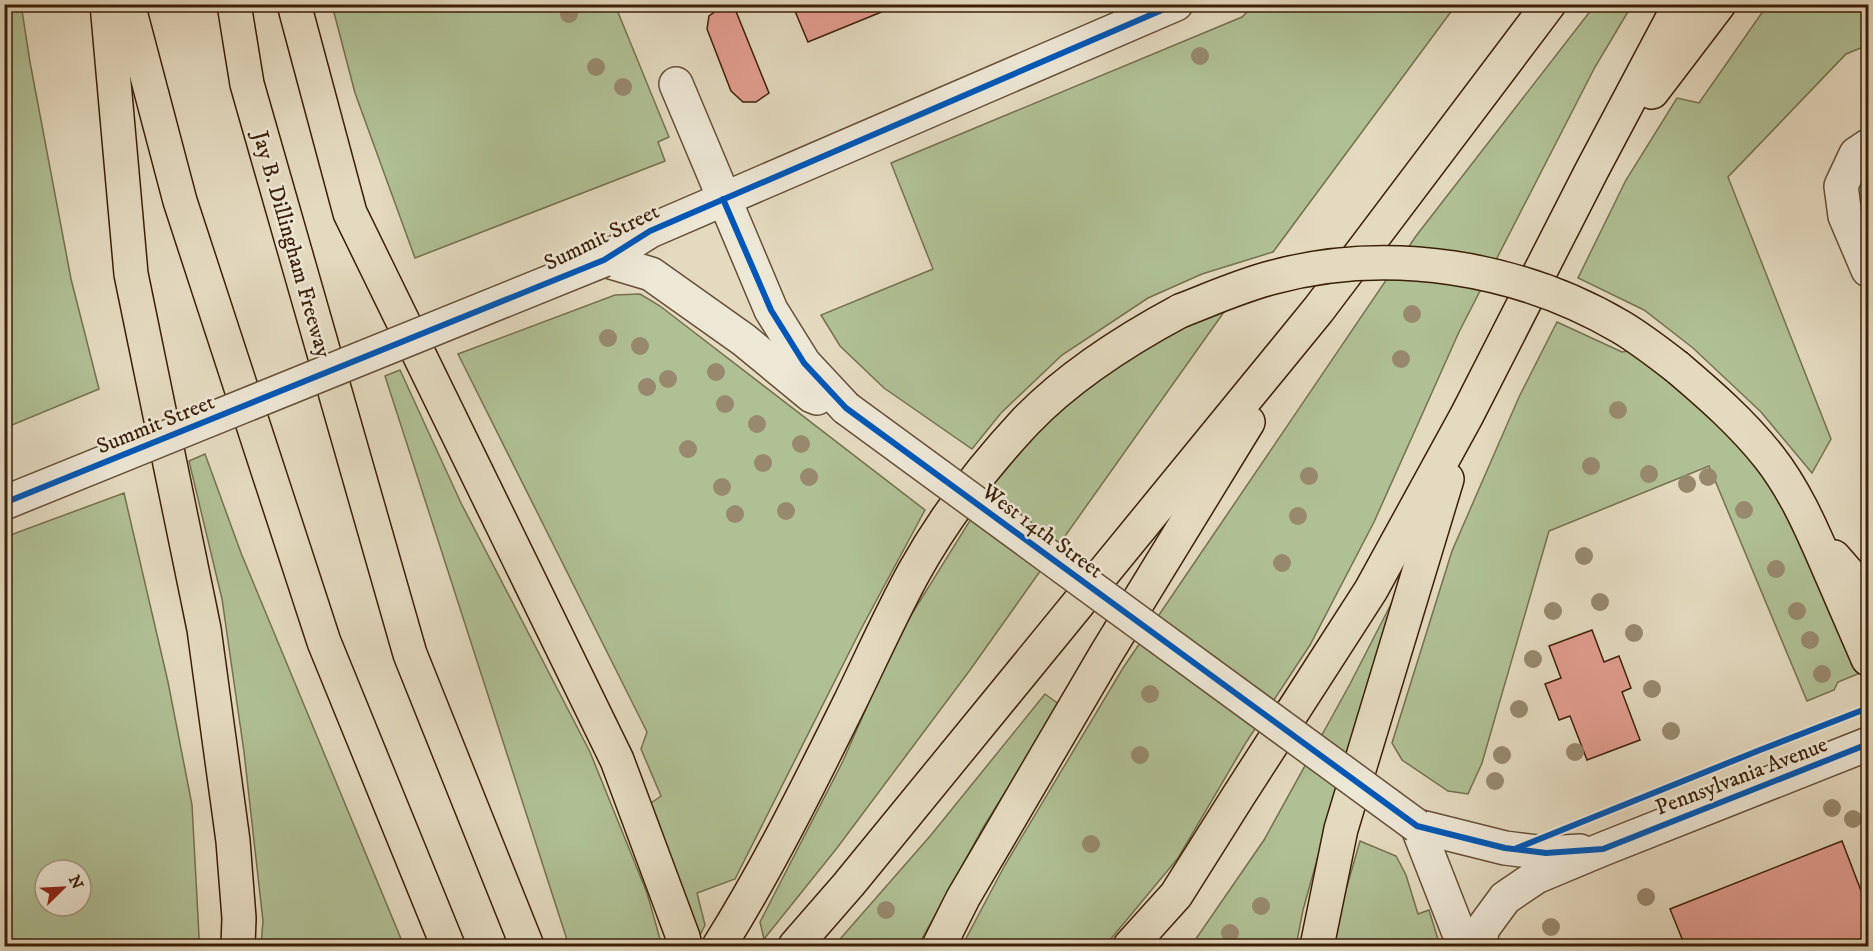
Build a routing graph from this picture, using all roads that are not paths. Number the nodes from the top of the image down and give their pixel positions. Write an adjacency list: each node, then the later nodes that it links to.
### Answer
1 (107, 4): 25 (highway)
2 (129, 4): 26 (highway)
3 (234, 4): 27 (highway, Jay B. Dillingham Freeway)
4 (294, 4): 28 (highway)
5 (1176, 4): 12 (street, Summit Street)
6 (1550, 4): 15 (highway)
7 (1680, 4): 11 (highway)
8 (1719, 4): 11 (highway)
9 (676, 84): 12 (street, West 14th Street)
10 (1869, 146): 14 (street)
11 (1592, 170): 17 (highway)
12 (723, 199): 13 (street, Summit Street); 16 (street, West 14th Street)
13 (604, 260): 16 (street, West 14th Street); 19 (street, Summit Street, bridge)
14 (1869, 270)
15 (1319, 309): 30 (highway); 31 (highway)
16 (846, 408): 23 (street, West 14th Street, bridge)
17 (1467, 415): 32 (highway); 33 (highway)
18 (1792, 490): 20 (highway); 21 (highway); 29 (highway, bridge)
19 (4, 503)
20 (1869, 596)
21 (1869, 659)
22 (1869, 744): 24 (street, Pennsylvania Avenue)
23 (1417, 826): 24 (street, Pennsylvania Avenue); 34 (street)
24 (1603, 849): 35 (street, Pennsylvania Avenue)
25 (238, 946)
26 (448, 946)
27 (527, 946)
28 (685, 946)
29 (719, 946)
30 (795, 946)
31 (939, 946)
32 (1130, 946)
33 (1317, 946)
34 (1464, 946)
35 (1479, 946)

